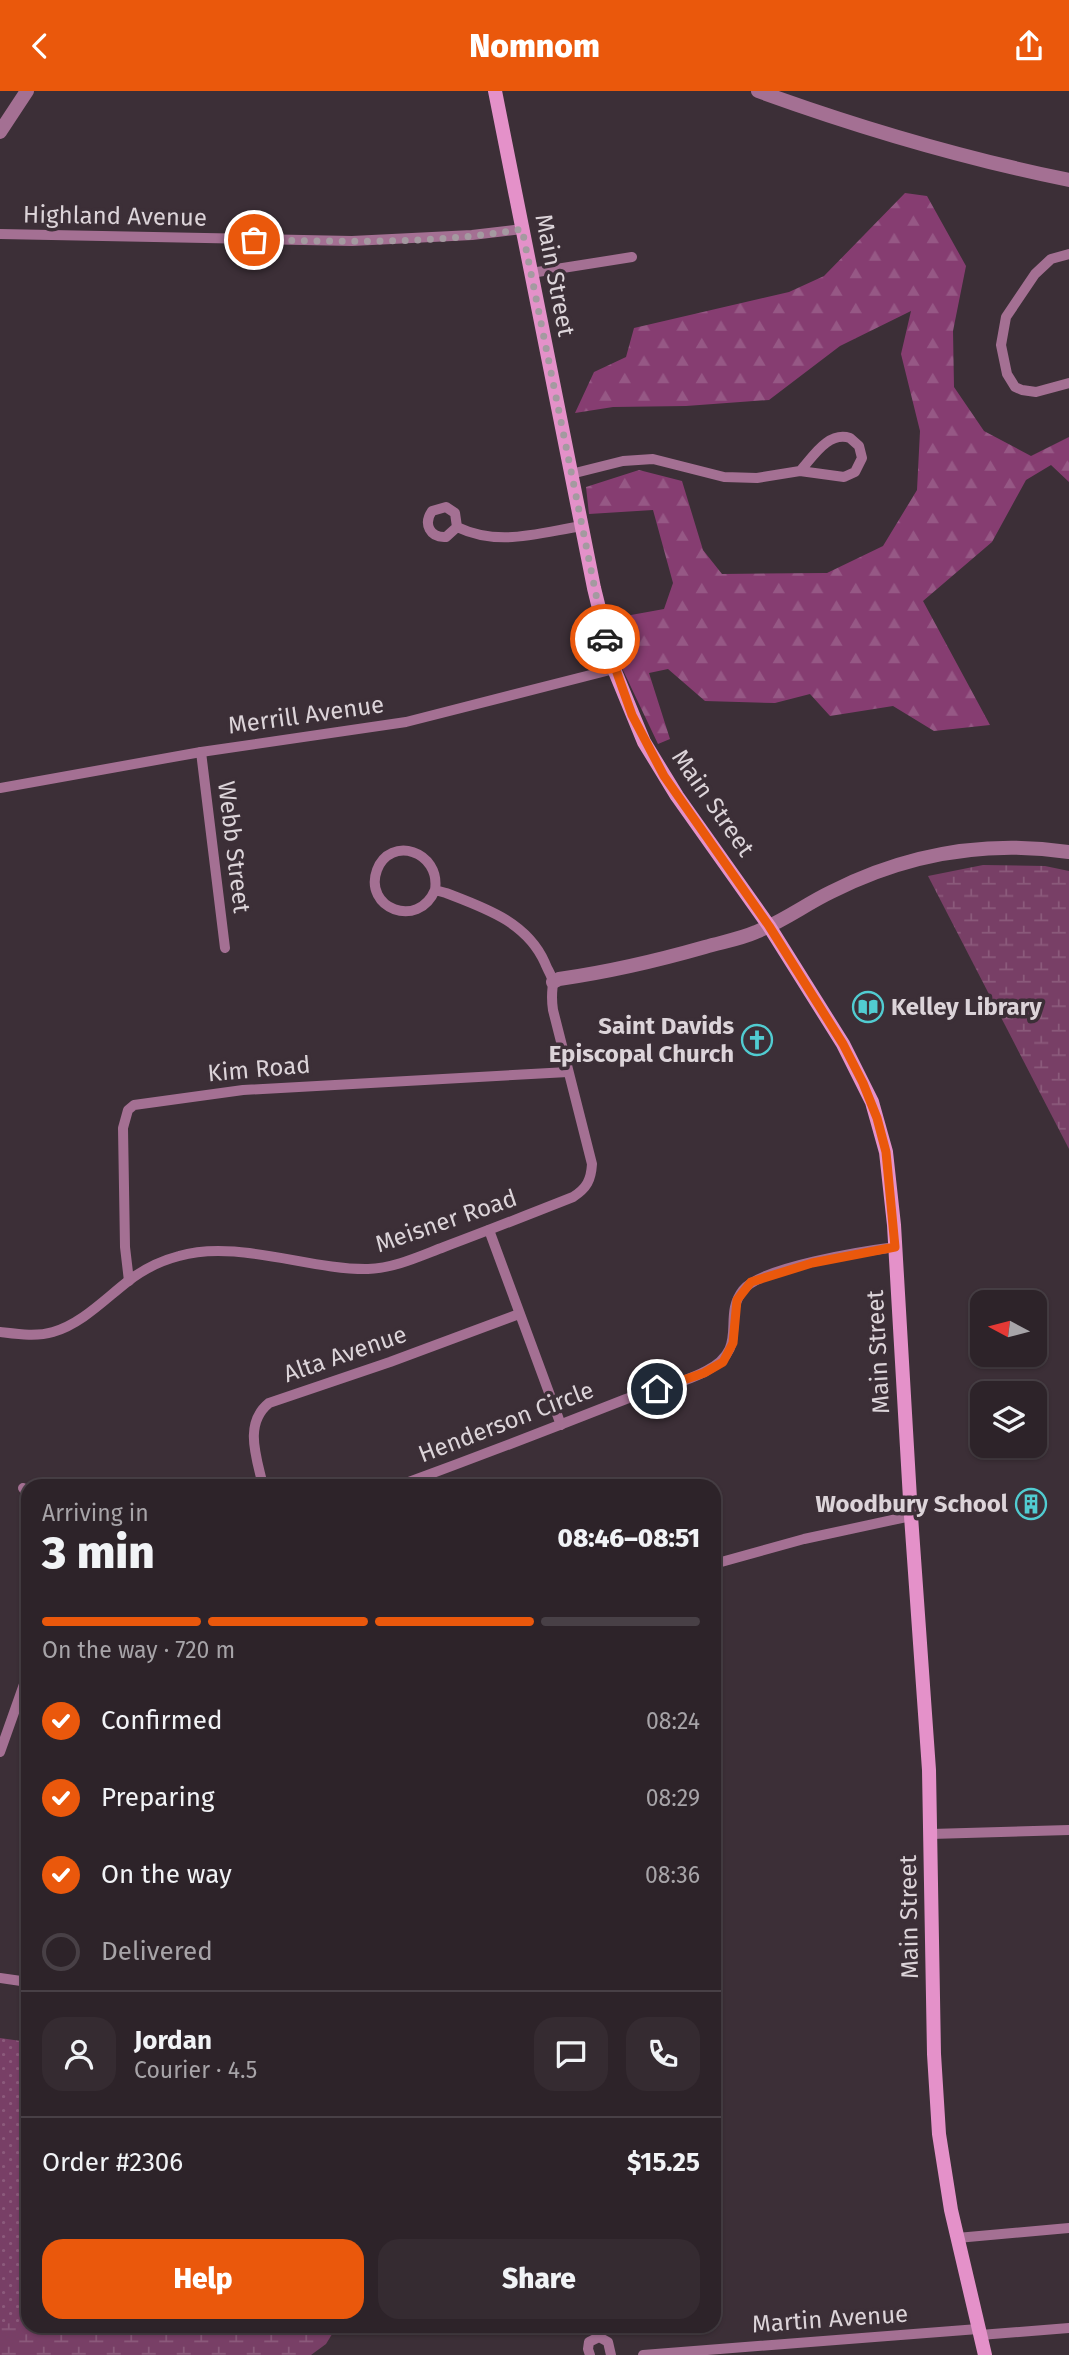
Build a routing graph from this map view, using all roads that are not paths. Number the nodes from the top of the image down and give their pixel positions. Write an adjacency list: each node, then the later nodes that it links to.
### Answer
1 (27, 91): 4 (street)
2 (495, 91): 6 (main road, Main Street)
3 (758, 91): 5 (street)
4 (0, 132)
5 (1069, 180)
6 (522, 229): 7 (street, Highland Avenue); 10 (main road, Main Street)
7 (0, 234)
8 (1069, 254): 11 (street)
9 (632, 257): 10 (street)
10 (531, 273): 13 (main road, Main Street)
11 (1069, 383)
12 (800, 471): 12 (street); 13 (street)
13 (571, 474): 14 (main road, Main Street)
14 (582, 526): 15 (street); 16 (main road, Main Street)
15 (457, 527)
16 (614, 669): 17 (street, Merrill Avenue); 21 (main road, Main Street)
17 (201, 752): 18 (street, Merrill Avenue); 22 (street, Webb Street)
18 (0, 788)
19 (1069, 852): 21 (street)
20 (435, 890): 20 (street); 23 (street)
21 (769, 926): 23 (street); 26 (main road, Main Street)
22 (225, 948)
23 (553, 982): 24 (street, Meisner Road)
24 (568, 1072): 25 (street, Meisner Road); 27 (street, Kim Road)
25 (489, 1230): 27 (street, Meisner Road); 28 (street)
26 (895, 1247): 30 (street, Henderson Circle); 33 (main road, Main Street)
27 (129, 1281): 29 (street, Meisner Road)
28 (519, 1314): 30 (street); 31 (street, Alta Avenue)
29 (0, 1332)
30 (561, 1425): 32 (street, Henderson Circle)
31 (262, 1479)
32 (417, 1479)
33 (911, 1516): 34 (street); 38 (main road, Main Street)
34 (721, 1562)
35 (21, 1693): 36 (street)
36 (0, 1752)
37 (1069, 1830): 38 (street)
38 (931, 1834): 42 (main road, Main Street)
39 (0, 1978): 40 (street)
40 (21, 1981)
41 (1069, 2228): 42 (street)
42 (957, 2238): 44 (main road, Main Street)
43 (1069, 2328): 44 (street, Martin Avenue)
44 (979, 2332): 47 (street, Martin Avenue); 48 (main road, Main Street)
45 (590, 2355): 46 (street)
46 (611, 2355)
47 (643, 2355)
48 (985, 2355)

